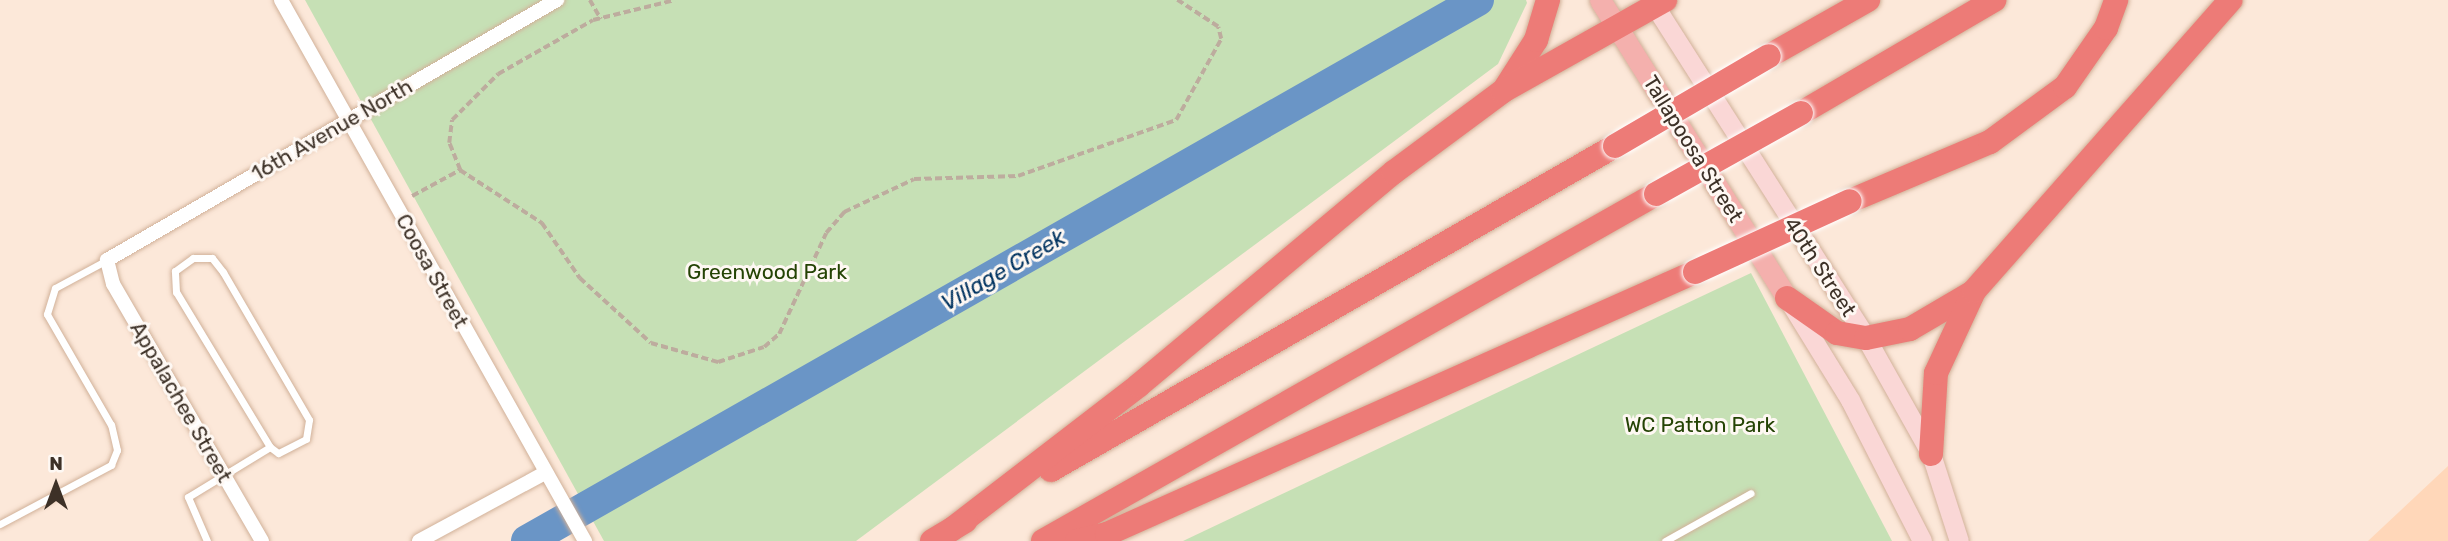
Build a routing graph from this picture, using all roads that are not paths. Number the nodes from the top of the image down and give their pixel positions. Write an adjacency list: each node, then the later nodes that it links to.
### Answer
1 (281, 0): 12 (street, Coosa Street)
2 (557, 0): 12 (street, 16th Avenue North)
3 (1548, 0): 11 (highway)
4 (1600, 0): 10 (main road, Tallapoosa Street)
5 (1868, 0): 23 (highway, bridge)
6 (1994, 0): 28 (highway, bridge)
7 (2116, 0): 29 (highway, bridge)
8 (2231, 0): 14 (highway)
9 (1657, 2): 10 (highway); 16 (street, 40th Street)
10 (1616, 27): 11 (highway); 15 (main road, Tallapoosa Street)
11 (1503, 91): 23 (highway)
12 (348, 121): 13 (street, 16th Avenue North); 20 (street, Coosa Street)
13 (107, 260): 19 (street, Appalachee Street); 22 (lane)
14 (1973, 291): 16 (highway); 18 (highway)
15 (1787, 298): 16 (highway); 31 (street)
16 (1866, 338): 18 (street, 40th Street)
17 (270, 447): 17 (lane); 19 (lane)
18 (1931, 454): 32 (street, 40th Street)
19 (223, 474): 24 (lane); 25 (street, Appalachee Street)
20 (549, 479): 26 (street); 27 (street, Coosa Street)
21 (1751, 493): 30 (lane)
22 (0, 524)
23 (942, 535)
24 (207, 541)
25 (262, 541)
26 (419, 541)
27 (585, 541)
28 (1043, 541)
29 (1077, 541)
30 (1665, 541)
31 (1923, 541)
32 (1959, 541)

